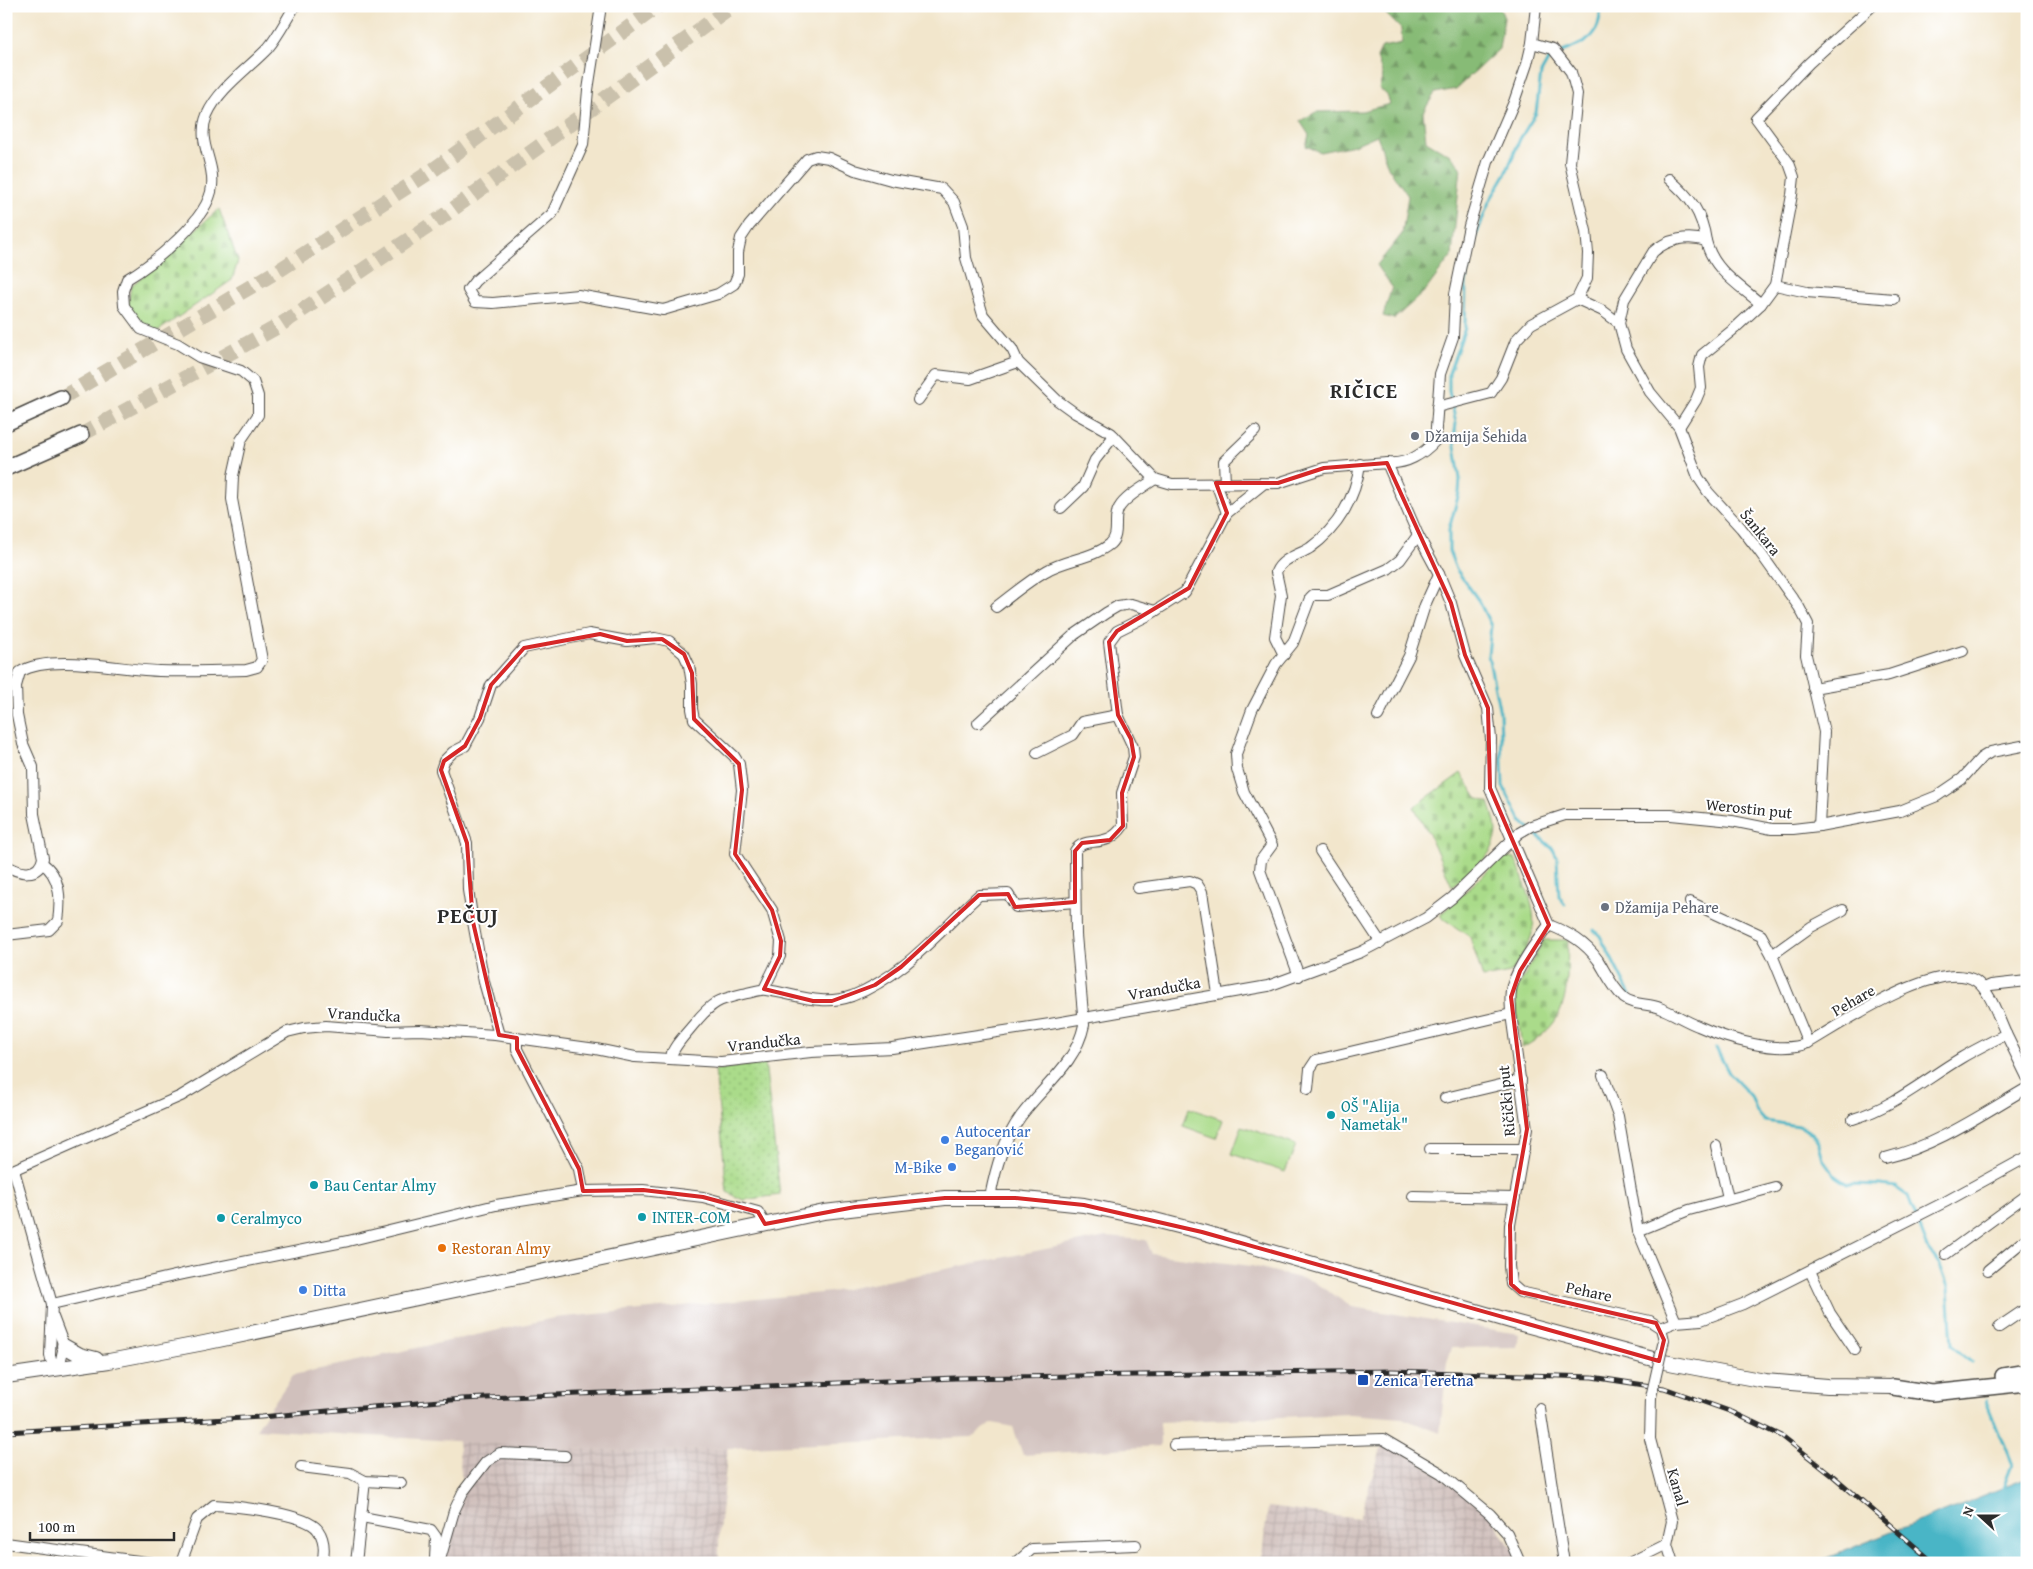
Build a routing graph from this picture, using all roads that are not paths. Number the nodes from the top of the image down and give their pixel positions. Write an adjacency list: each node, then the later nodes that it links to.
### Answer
1 (295, 6): 45 (street)
2 (601, 6): 13 (street)
3 (1536, 6): 5 (street)
4 (1872, 6): 8 (street)
5 (1532, 43): 9 (street); 16 (street)
6 (1668, 179): 7 (street)
7 (1706, 241): 11 (street); 12 (street)
8 (1775, 285): 10 (street); 11 (street)
9 (1577, 299): 12 (street); 16 (street)
10 (1894, 299)
11 (1760, 304): 18 (street)
12 (1618, 323): 18 (street, Šankara)
13 (1018, 362): 15 (street); 21 (street)
14 (61, 398): 17 (highway)
15 (918, 400)
16 (1437, 407): 22 (street)
17 (6, 423)
18 (1679, 427): 36 (street, Šankara)
19 (1256, 431): 26 (street)
20 (81, 436): 24 (highway)
21 (1114, 436): 25 (street); 28 (street)
22 (1388, 463): 23 (street); 30 (street)
23 (1360, 464): 27 (street); 35 (street)
24 (6, 468)
25 (1155, 479): 26 (street); 32 (street)
26 (1220, 483): 27 (street); 29 (street)
27 (1263, 484): 29 (street)
28 (1062, 508)
29 (1227, 513): 33 (street)
30 (1418, 535): 31 (street); 35 (street)
31 (1439, 574): 38 (street); 43 (street)
32 (996, 607)
33 (1155, 611): 37 (street); 39 (street)
34 (1963, 651): 36 (street)
35 (1284, 655): 55 (street)
36 (1813, 688): 42 (street, Šankara)
37 (1118, 715): 41 (street); 48 (street)
38 (1378, 716)
39 (978, 723)
40 (2027, 745): 42 (street, Werostin put)
41 (1037, 753)
42 (1819, 826): 43 (street, Werostin put)
43 (1513, 840): 51 (street); 53 (street, Vrandučka)
44 (1320, 851): 53 (street)
45 (42, 863): 46 (street); 52 (street)
46 (6, 865)
47 (1138, 888): 59 (street)
48 (1075, 902): 58 (street); 61 (street)
49 (1690, 902): 54 (street)
50 (1843, 910): 54 (street)
51 (1549, 925): 60 (street, Ričički put); 65 (street, Pehare)
52 (6, 935)
53 (1381, 943): 55 (street, Vrandučka)
54 (1772, 955): 65 (street)
55 (1299, 976): 59 (street, Vrandučka)
56 (2027, 981): 57 (street)
57 (1984, 988): 62 (street); 65 (street, Pehare)
58 (764, 989): 63 (street); 66 (street)
59 (1218, 994): 61 (street, Vrandučka)
60 (1511, 1014): 69 (street, Ričički put); 70 (street)
61 (1082, 1018): 66 (street, Vrandučka); 84 (street)
62 (2006, 1034): 68 (street); 73 (street)
63 (499, 1035): 64 (street, Vrandučka); 79 (street, Vrandučka)
64 (517, 1038): 66 (street, Vrandučka); 81 (street)
65 (1808, 1043)
66 (670, 1059)
67 (1603, 1075): 88 (street)
68 (2027, 1078)
69 (1521, 1080): 72 (street); 76 (street, Ričički put)
70 (1308, 1088)
71 (2027, 1088): 78 (street)
72 (1445, 1098)
73 (1853, 1119)
74 (1716, 1146): 86 (street)
75 (1430, 1149): 76 (street)
76 (1524, 1149): 85 (street, Ričički put)
77 (2027, 1157): 92 (street)
78 (1885, 1158)
79 (10, 1172): 94 (street)
80 (1775, 1187): 86 (street)
81 (583, 1192): 87 (street); 94 (street)
82 (2027, 1195): 90 (street)
83 (1413, 1196): 85 (street)
84 (990, 1197): 87 (main road); 107 (main road)
85 (1515, 1198): 93 (street, Ričički put)
86 (1728, 1198): 88 (street)
87 (765, 1224): 102 (main road)
88 (1638, 1231): 97 (street)
89 (2027, 1238): 91 (street)
90 (1946, 1254)
91 (1988, 1270)
92 (1810, 1271): 97 (street); 101 (street)
93 (1511, 1284): 98 (street, Pehare)
94 (52, 1304): 96 (street)
95 (2027, 1308): 99 (street)
96 (53, 1316): 100 (street); 103 (street)
97 (1676, 1322): 98 (street)
98 (1661, 1328): 116 (street, Kanal, bridge)
99 (1999, 1328)
100 (64, 1346): 102 (main road); 103 (street)
101 (1855, 1350)
102 (109, 1361): 103 (main road)
103 (56, 1368): 105 (main road)
104 (2027, 1372): 107 (highway)
105 (6, 1376)
106 (2027, 1383): 107 (highway)
107 (1893, 1387)
108 (1540, 1409): 127 (street)
109 (1174, 1445): 126 (street)
110 (566, 1456): 124 (street)
111 (301, 1467): 112 (street)
112 (365, 1481): 113 (street); 114 (street)
113 (401, 1483)
114 (362, 1516): 122 (street); 123 (street)
115 (6, 1543): 119 (street)
116 (1667, 1544): 118 (street); 128 (street)
117 (1136, 1545): 125 (street)
118 (1673, 1562)
119 (153, 1563)
120 (182, 1563): 121 (street)
121 (322, 1563)
122 (356, 1563)
123 (435, 1563)
124 (439, 1563)
125 (1016, 1563)
126 (1520, 1563)
127 (1564, 1563)
128 (1629, 1563)

